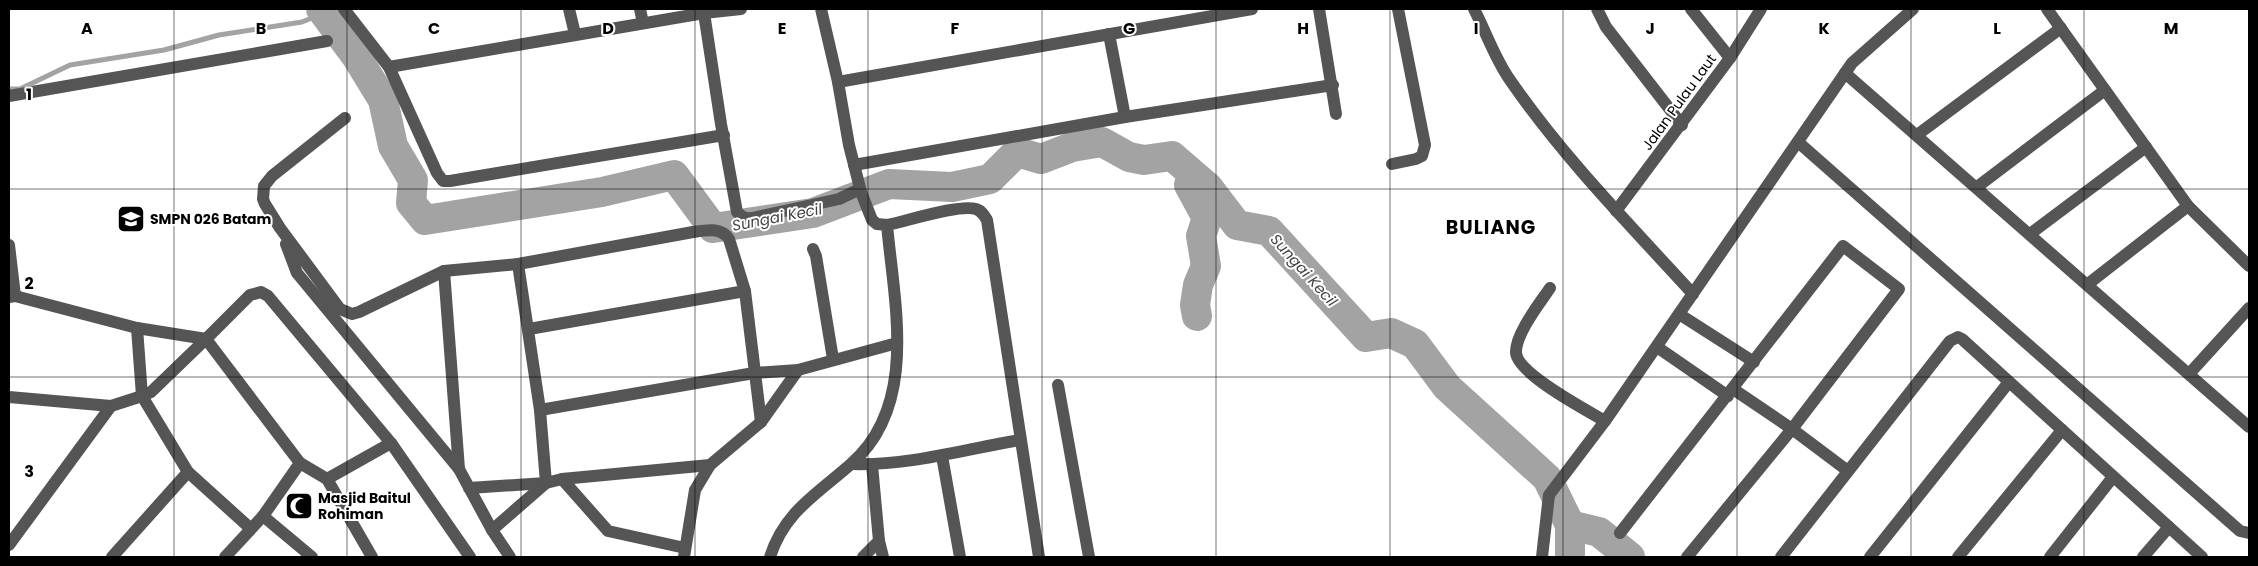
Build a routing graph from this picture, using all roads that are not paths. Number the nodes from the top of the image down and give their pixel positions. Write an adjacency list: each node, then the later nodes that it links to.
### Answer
1 (344, 9): 23 (street)
2 (569, 9): 19 (street)
3 (640, 9): 17 (street)
4 (736, 9): 5 (street); 16 (street)
5 (741, 9)
6 (821, 9): 25 (street)
7 (1252, 9): 20 (street)
8 (1319, 9): 26 (street)
9 (1398, 9): 37 (street)
10 (1474, 9): 42 (street)
11 (1597, 9): 32 (street)
12 (1691, 9): 22 (street)
13 (1762, 9): 22 (street, Jalan Pulau Laut)
14 (1913, 9): 24 (street)
15 (2047, 9): 18 (street)
16 (704, 13): 17 (street); 33 (street)
17 (642, 23): 19 (street)
18 (2061, 28): 27 (street); 34 (street)
19 (575, 34): 23 (street)
20 (1109, 34): 25 (street); 30 (street)
21 (327, 41): 28 (street)
22 (1730, 58): 32 (street, Jalan Pulau Laut)
23 (389, 67): 33 (street)
24 (1845, 73): 34 (street); 35 (street)
25 (838, 82): 38 (street)
26 (1333, 85): 29 (street); 30 (street)
27 (2105, 90): 36 (street); 39 (street)
28 (9, 96)
29 (1336, 114)
30 (1125, 117): 38 (street)
31 (345, 118): 44 (street)
32 (1682, 125): 42 (street, Jalan Pulau Laut)
33 (724, 135): 40 (street)
34 (1917, 135): 39 (street)
35 (1798, 142): 54 (street); 100 (street)
36 (2146, 147): 41 (street); 45 (street)
37 (1392, 164)
38 (854, 165): 40 (street)
39 (1976, 187): 45 (street)
40 (861, 191): 43 (street)
41 (2188, 206): 49 (street); 51 (street)
42 (1616, 211): 54 (street)
43 (887, 225): 61 (street); 80 (street)
44 (280, 228): 50 (street); 87 (street)
45 (2030, 234): 51 (street)
46 (9, 244): 55 (street)
47 (813, 249): 63 (street)
48 (518, 264): 50 (street); 53 (street); 59 (street)
49 (2249, 266)
50 (444, 271): 87 (street)
51 (2088, 284): 67 (street)
52 (1550, 288): 76 (street)
53 (745, 291): 59 (street); 66 (street)
54 (1693, 294): 57 (street)
55 (12, 296): 58 (street)
56 (2249, 308): 67 (street)
57 (1680, 314): 62 (street); 64 (street)
58 (138, 328): 60 (street); 71 (street)
59 (529, 329): 74 (street)
60 (206, 338): 71 (street); 81 (street); 83 (street)
61 (897, 343): 63 (street); 85 (street)
62 (1656, 347): 70 (street); 76 (street)
63 (833, 359): 65 (street)
64 (1754, 362): 70 (street); 78 (street)
65 (798, 370): 66 (street); 77 (street)
66 (754, 372): 74 (street); 77 (street)
67 (2189, 374): 75 (street)
68 (2009, 382): 79 (street); 88 (street); 119 (street)
69 (1058, 385): 115 (street)
70 (1730, 392): 78 (street); 99 (street)
71 (142, 396): 73 (street); 89 (street)
72 (9, 397): 73 (street)
73 (111, 406): 102 (street)
74 (540, 410): 93 (street)
75 (2247, 420)
76 (1605, 421): 116 (street)
77 (761, 422): 84 (street)
78 (1792, 429): 88 (street); 117 (street)
79 (2062, 430): 90 (street); 120 (street)
80 (1020, 440): 82 (street); 114 (street)
81 (391, 443): 91 (street); 108 (street)
82 (942, 456): 86 (street); 113 (street)
83 (300, 463): 91 (street); 95 (street)
84 (710, 464): 92 (street); 103 (street)
85 (852, 464): 86 (street); 110 (street)
86 (872, 465): 101 (street)
87 (459, 469): 94 (street)
88 (1848, 471): 118 (street)
89 (188, 472): 97 (street); 104 (street)
90 (2113, 477): 96 (street); 121 (street)
91 (327, 479): 107 (street)
92 (562, 479): 93 (street); 103 (street)
93 (546, 483): 94 (street); 98 (street)
94 (469, 488): 98 (street)
95 (262, 516): 97 (street); 106 (street)
96 (2169, 527): 122 (street); 123 (street)
97 (250, 528): 105 (street)
98 (492, 530): 109 (street)
99 (1620, 533)
100 (2249, 533)
101 (879, 541): 111 (street); 112 (street)
102 (9, 546)
103 (684, 553)
104 (112, 557)
105 (225, 557)
106 (312, 557)
107 (372, 557)
108 (470, 557)
109 (510, 557)
110 (770, 557)
111 (863, 557)
112 (883, 557)
113 (960, 557)
114 (1039, 557)
115 (1089, 557)
116 (1542, 557)
117 (1687, 557)
118 (1780, 557)
119 (1870, 557)
120 (1958, 557)
121 (2050, 557)
122 (2143, 557)
123 (2202, 557)

